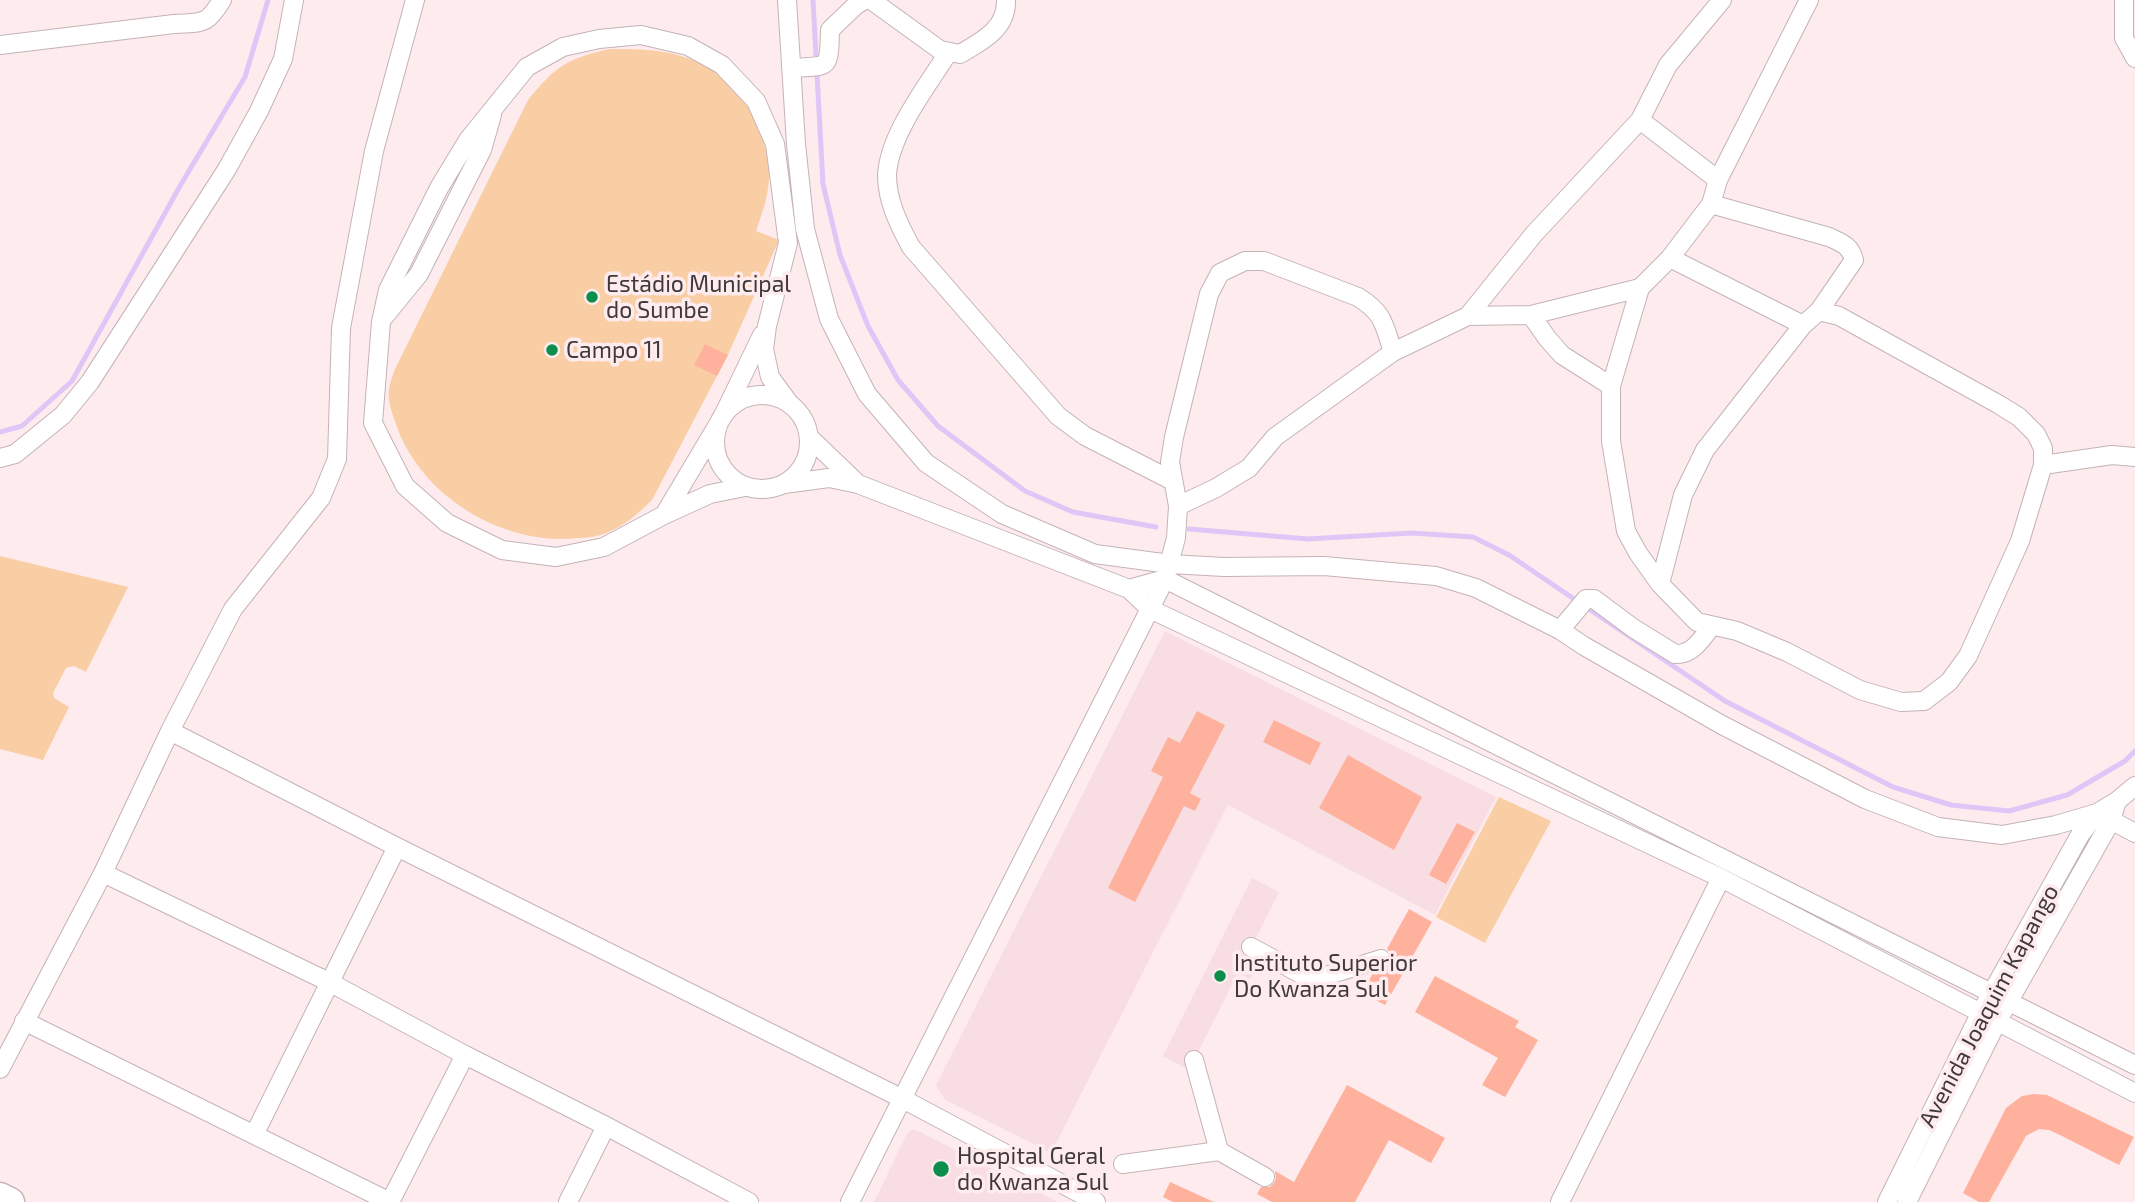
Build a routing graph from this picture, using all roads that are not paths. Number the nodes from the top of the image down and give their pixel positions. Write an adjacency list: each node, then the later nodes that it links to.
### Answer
1 (222, 0): 11 (street)
2 (294, 0): 31 (street)
3 (415, 0): 45 (street)
4 (787, 0): 14 (street)
5 (865, 0): 14 (street)
6 (871, 0): 12 (street)
7 (1006, 0): 12 (street)
8 (1722, 0): 15 (street)
9 (1809, 0): 16 (street)
10 (2124, 0): 13 (street)
11 (0, 45)
12 (948, 53): 33 (street)
13 (2135, 58)
14 (796, 68): 39 (street)
15 (1640, 120): 16 (street); 22 (street)
16 (1718, 180): 17 (street)
17 (1711, 204): 18 (street); 20 (street)
18 (1670, 258): 19 (street); 23 (street)
19 (1640, 288): 21 (street); 26 (street)
20 (1819, 311): 23 (street); 32 (street)
21 (1531, 315): 22 (street); 26 (street)
22 (1468, 316): 25 (street)
23 (1803, 325): 40 (street)
24 (767, 326): 27 (street); 28 (street); 38 (street)
25 (1393, 352): 33 (street); 37 (street)
26 (1611, 386): 40 (street)
27 (789, 403): 28 (street); 29 (street)
28 (723, 416): 36 (street); 38 (street)
29 (809, 437): 34 (street); 35 (street)
30 (2135, 457): 32 (street)
31 (0, 458)
32 (2043, 465): 43 (street)
33 (1173, 481): 37 (street)
34 (784, 484): 35 (street); 36 (street)
35 (858, 484): 41 (street)
36 (745, 487): 38 (street)
37 (1178, 506): 39 (street)
38 (664, 515)
39 (1167, 571): 41 (street); 42 (street); 44 (street); 55 (street)
40 (1660, 584): 43 (street)
41 (1129, 589): 42 (street)
42 (1150, 609): 51 (street); 65 (street)
43 (1712, 626): 44 (street)
44 (1562, 627): 47 (street)
45 (170, 731): 49 (street); 50 (street)
46 (2135, 786): 47 (street)
47 (2104, 817): 48 (street); 55 (street, Avenida Joaquim Kapango); 56 (street, Avenida Joaquim Kapango)
48 (2135, 833)
49 (397, 848): 54 (street); 65 (street)
50 (103, 873): 54 (street); 58 (street)
51 (1721, 878): 57 (street); 77 (street)
52 (1251, 947): 53 (street)
53 (1381, 958)
54 (329, 982): 60 (street); 67 (street)
55 (1991, 994): 56 (street); 57 (street, Avenida Joaquim Kapango)
56 (2009, 1002): 59 (street, Avenida Joaquim Kapango); 62 (street)
57 (1980, 1013): 59 (street); 78 (street, Avenida Joaquim Kapango)
58 (24, 1021): 63 (street); 67 (street)
59 (1997, 1022): 64 (street); 79 (street, Avenida Joaquim Kapango)
60 (465, 1055): 66 (street); 67 (street)
61 (1194, 1060): 68 (street)
62 (2135, 1065)
63 (0, 1069)
64 (2135, 1093)
65 (901, 1098): 75 (street); 76 (street)
66 (606, 1126): 73 (street); 74 (street)
67 (254, 1135)
68 (1219, 1151): 69 (street); 70 (street)
69 (1123, 1164)
70 (1265, 1178)
71 (0, 1197): 72 (main road)
72 (10, 1202)
73 (568, 1202)
74 (749, 1202)
75 (850, 1202)
76 (1096, 1202)
77 (1560, 1202)
78 (1887, 1202)
79 (1907, 1202)

